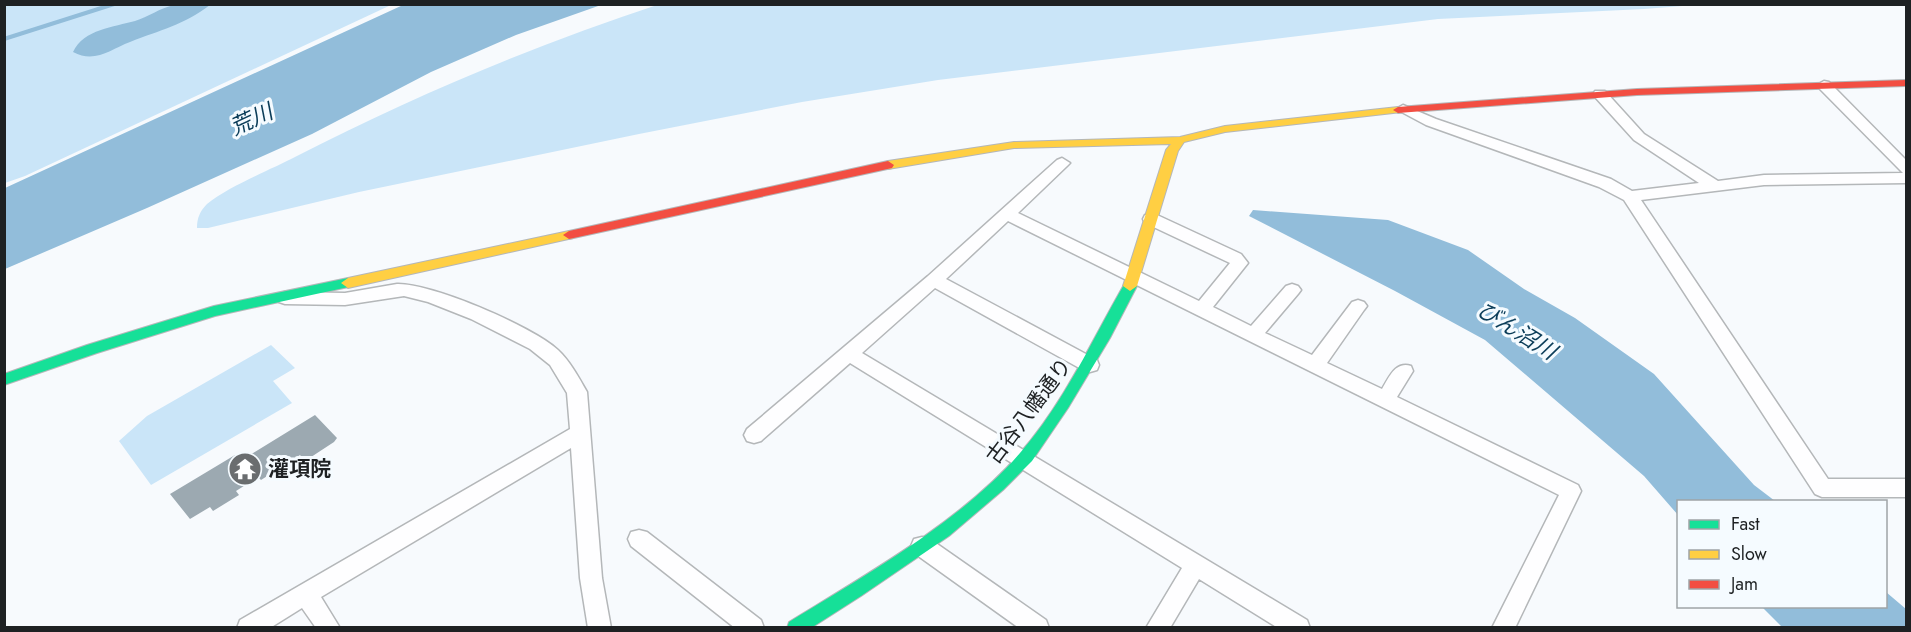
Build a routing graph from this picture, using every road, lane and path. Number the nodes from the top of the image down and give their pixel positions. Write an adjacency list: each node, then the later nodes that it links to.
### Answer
1 (1906, 84): 2 (street)
2 (1824, 85): 3 (street); 7 (street)
3 (1600, 94): 4 (street); 9 (street)
4 (1403, 109): 5 (street); 10 (street)
5 (1179, 140): 12 (street, 古谷八幡通り); 16 (street)
6 (1062, 163): 11 (street)
7 (1906, 169)
8 (1906, 178): 9 (street)
9 (1715, 186): 10 (street)
10 (1630, 196): 29 (street)
11 (1007, 214): 13 (street); 14 (street)
12 (1151, 219): 13 (street, 古谷八幡通り); 18 (street)
13 (1134, 277): 18 (street); 21 (street, 古谷八幡通り)
14 (934, 280): 20 (street); 21 (street)
15 (1292, 290): 19 (street)
16 (284, 298): 24 (street); 26 (street)
17 (1358, 306): 22 (street)
18 (1201, 310): 19 (street)
19 (1253, 335): 22 (street)
20 (849, 354): 27 (street); 28 (street)
21 (1090, 365): 28 (street, 古谷八幡通り)
22 (1315, 365): 25 (street)
23 (1404, 371): 25 (street)
24 (4, 380)
25 (1385, 400): 42 (street)
26 (581, 432): 33 (street); 36 (street)
27 (754, 435)
28 (1024, 460): 31 (street, 古谷八幡通り); 32 (street)
29 (1906, 488)
30 (639, 539): 37 (street)
31 (922, 546): 38 (street, 古谷八幡通り); 39 (street)
32 (1196, 565): 40 (street); 41 (street)
33 (306, 594): 34 (street); 35 (street)
34 (248, 627)
35 (329, 627)
36 (600, 627)
37 (753, 627)
38 (795, 627)
39 (1038, 627)
40 (1157, 627)
41 (1299, 627)
42 (1503, 627)

